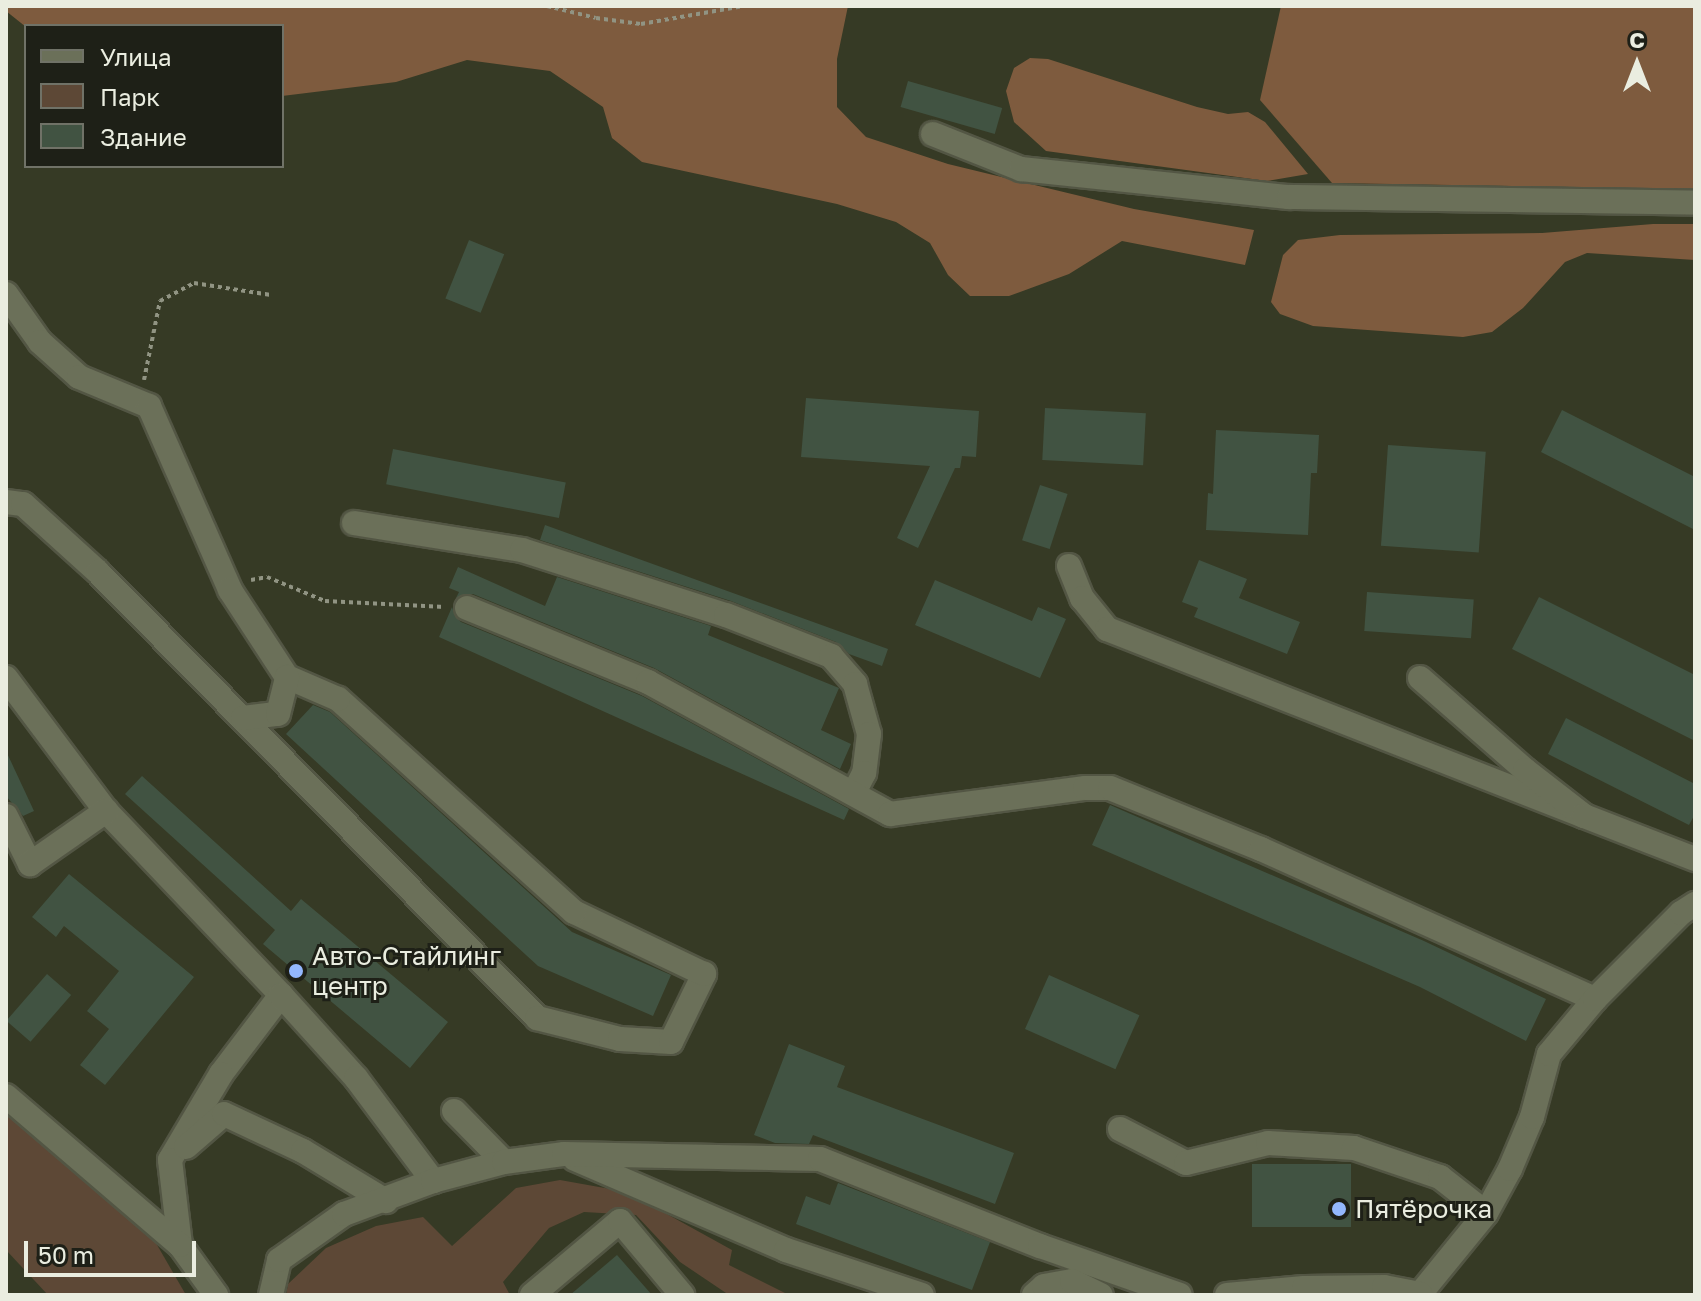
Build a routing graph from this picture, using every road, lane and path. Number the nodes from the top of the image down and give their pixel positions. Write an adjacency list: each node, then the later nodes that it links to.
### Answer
1 (547, 6): 2 (path)
2 (743, 6)
3 (933, 134): 4 (street)
4 (1695, 203)
5 (6, 294): 8 (street)
6 (271, 295): 9 (path)
7 (6, 327): 8 (street)
8 (40, 342): 9 (street)
9 (149, 406): 13 (street)
10 (6, 502): 18 (street)
11 (354, 523): 19 (street)
12 (1069, 566): 22 (street)
13 (230, 590): 14 (path); 15 (street)
14 (467, 608): 19 (street)
15 (287, 677): 18 (street); 18 (street)
16 (6, 678): 20 (street)
17 (1420, 678): 22 (street)
18 (243, 718)
19 (854, 793): 26 (street)
20 (106, 811): 21 (street); 25 (street)
21 (6, 816)
22 (1584, 816): 23 (street)
23 (1695, 859)
24 (1695, 904): 26 (street)
25 (281, 995): 31 (street); 33 (street)
26 (1595, 999): 35 (street)
27 (6, 1096): 36 (street)
28 (454, 1111): 32 (street)
29 (1120, 1129): 35 (street)
30 (564, 1154): 32 (street); 42 (street); 45 (street)
31 (170, 1160): 34 (street); 36 (street)
32 (504, 1162): 33 (street)
33 (433, 1181): 34 (street)
34 (386, 1201): 39 (street)
35 (1486, 1213): 37 (street)
36 (180, 1245): 38 (street)
37 (1420, 1294): 46 (street)
38 (216, 1295)
39 (271, 1295)
40 (532, 1295): 41 (street)
41 (682, 1295)
42 (922, 1295)
43 (1034, 1295): 44 (street)
44 (1101, 1295)
45 (1180, 1295)
46 (1227, 1295)

